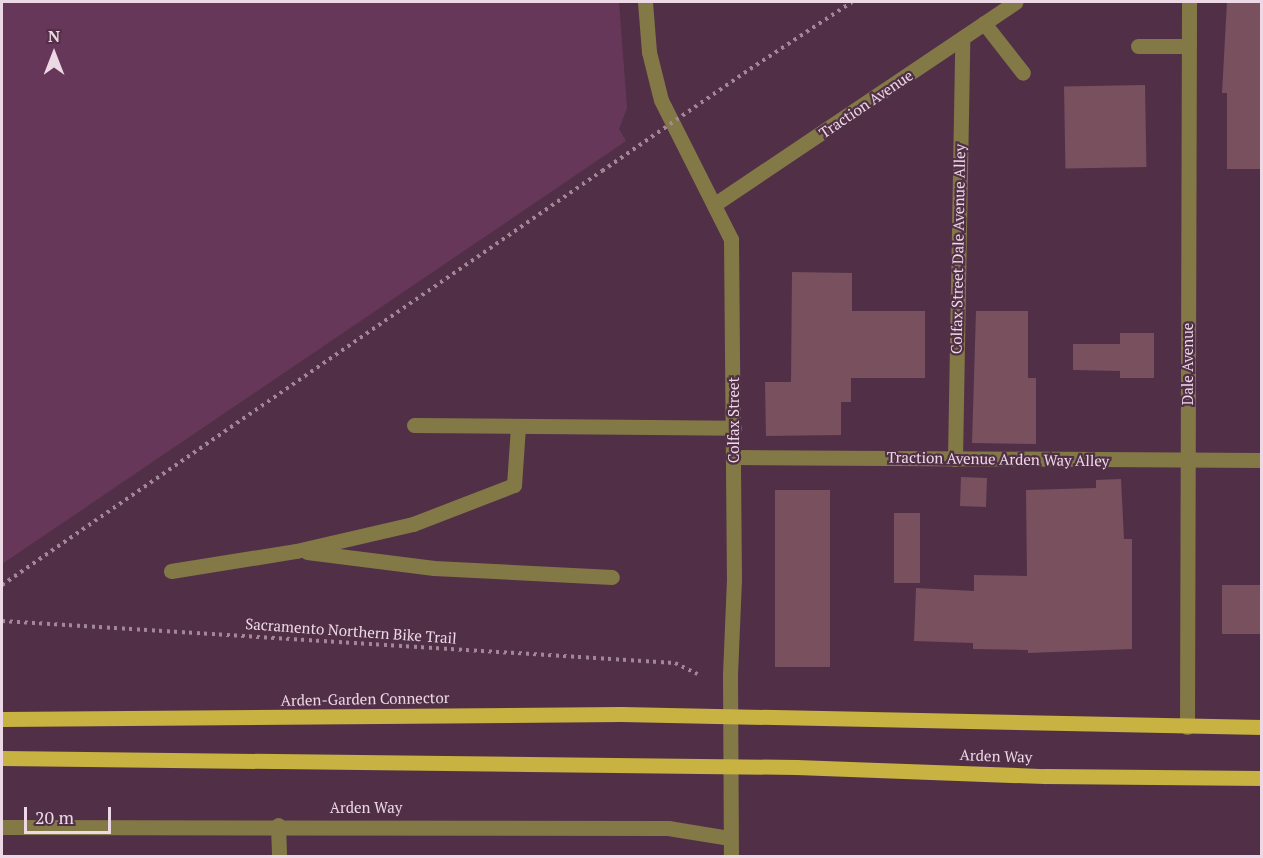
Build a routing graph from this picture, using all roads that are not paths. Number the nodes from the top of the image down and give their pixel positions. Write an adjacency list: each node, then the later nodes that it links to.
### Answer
1 (645, 2): 9 (street, Colfax Street)
2 (1016, 2): 4 (street, Traction Avenue)
3 (1189, 2): 7 (street, Dale Avenue)
4 (984, 23): 5 (street, Traction Avenue); 8 (street)
5 (962, 38): 9 (street, Traction Avenue); 14 (street, Colfax Street Dale Avenue Alley)
6 (1138, 45): 7 (street)
7 (1189, 46): 16 (street, Dale Avenue)
8 (1023, 73)
9 (716, 204): 12 (street, Colfax Street)
10 (414, 425): 11 (street)
11 (518, 426): 12 (street); 17 (street)
12 (734, 428): 13 (street, Colfax Street)
13 (734, 457): 14 (street, Traction Avenue Arden Way Alley); 20 (street, Colfax Street)
14 (955, 459): 16 (street, Traction Avenue Arden Way Alley)
15 (1262, 460): 16 (street, Traction Avenue Arden Way Alley)
16 (1188, 461): 22 (street, Dale Avenue)
17 (296, 551): 18 (street); 19 (street)
18 (171, 572)
19 (612, 577)
20 (729, 715): 21 (main road, Arden-Garden Connector); 22 (main road); 25 (street, Colfax Street)
21 (2, 719)
22 (1187, 727): 23 (main road)
23 (1262, 727)
24 (4, 758): 25 (main road)
25 (729, 766): 26 (main road, Arden Way); 29 (street, Colfax Street)
26 (1262, 778)
27 (278, 825): 28 (street, Arden Way); 29 (street, Arden Way); 30 (street)
28 (2, 827)
29 (730, 838): 31 (street, Colfax Street)
30 (279, 856)
31 (730, 856)

